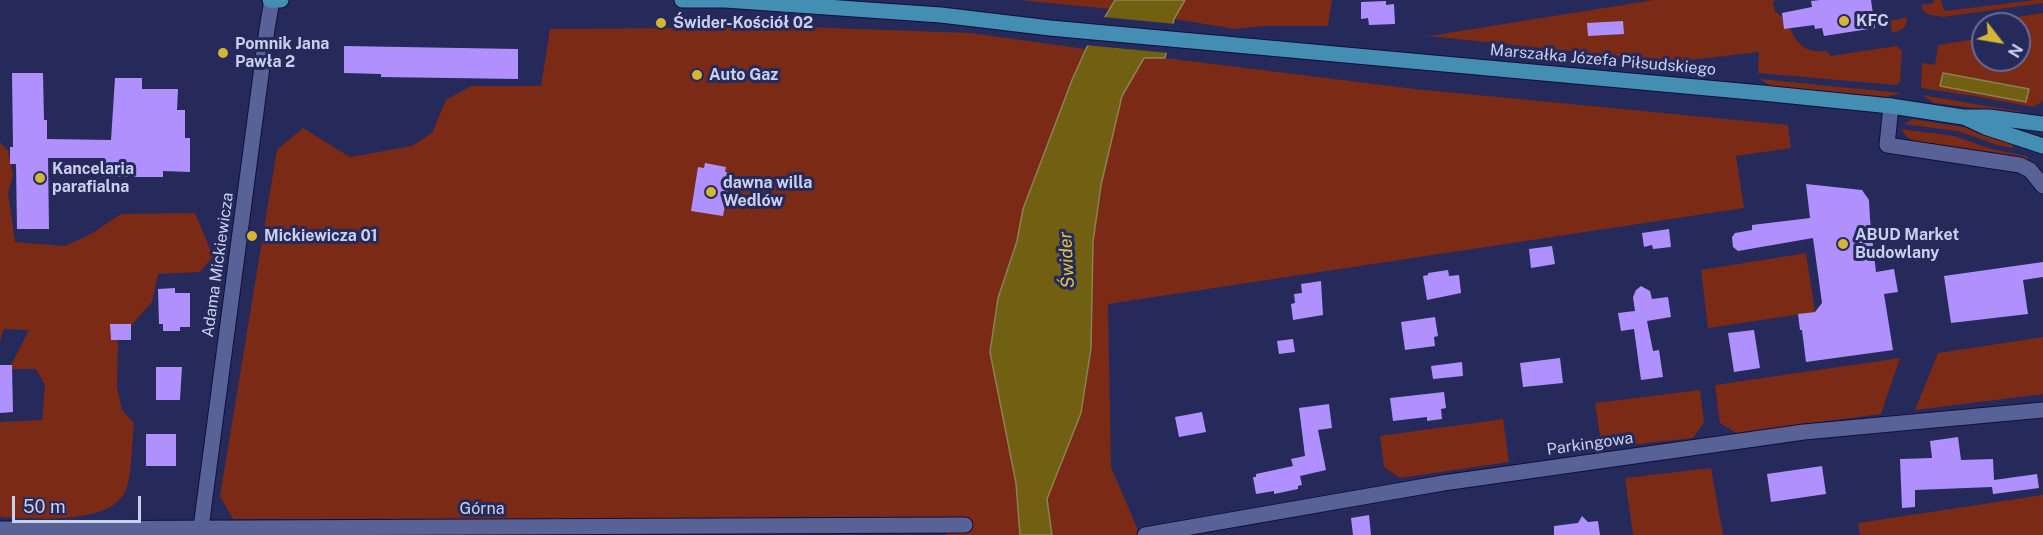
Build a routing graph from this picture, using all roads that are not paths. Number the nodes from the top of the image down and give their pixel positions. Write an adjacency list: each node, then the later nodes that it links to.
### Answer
1 (272, 0): 2 (main road); 12 (street, Adama Mickiewicza)
2 (281, 0)
3 (682, 0): 4 (main road, Marszałka Józefa Piłsudskiego)
4 (1891, 106): 5 (main road, Marszałka Józefa Piłsudskiego); 8 (street)
5 (1963, 117): 6 (main road, Marszałka Józefa Piłsudskiego); 7 (main road, Marszałka Józefa Piłsudskiego)
6 (2043, 124)
7 (2043, 146)
8 (2043, 186)
9 (2043, 410): 13 (street, Parkingowa)
10 (965, 525): 12 (street, Górna)
11 (0, 529): 12 (street, Górna)
12 (200, 532)
13 (1145, 535)

